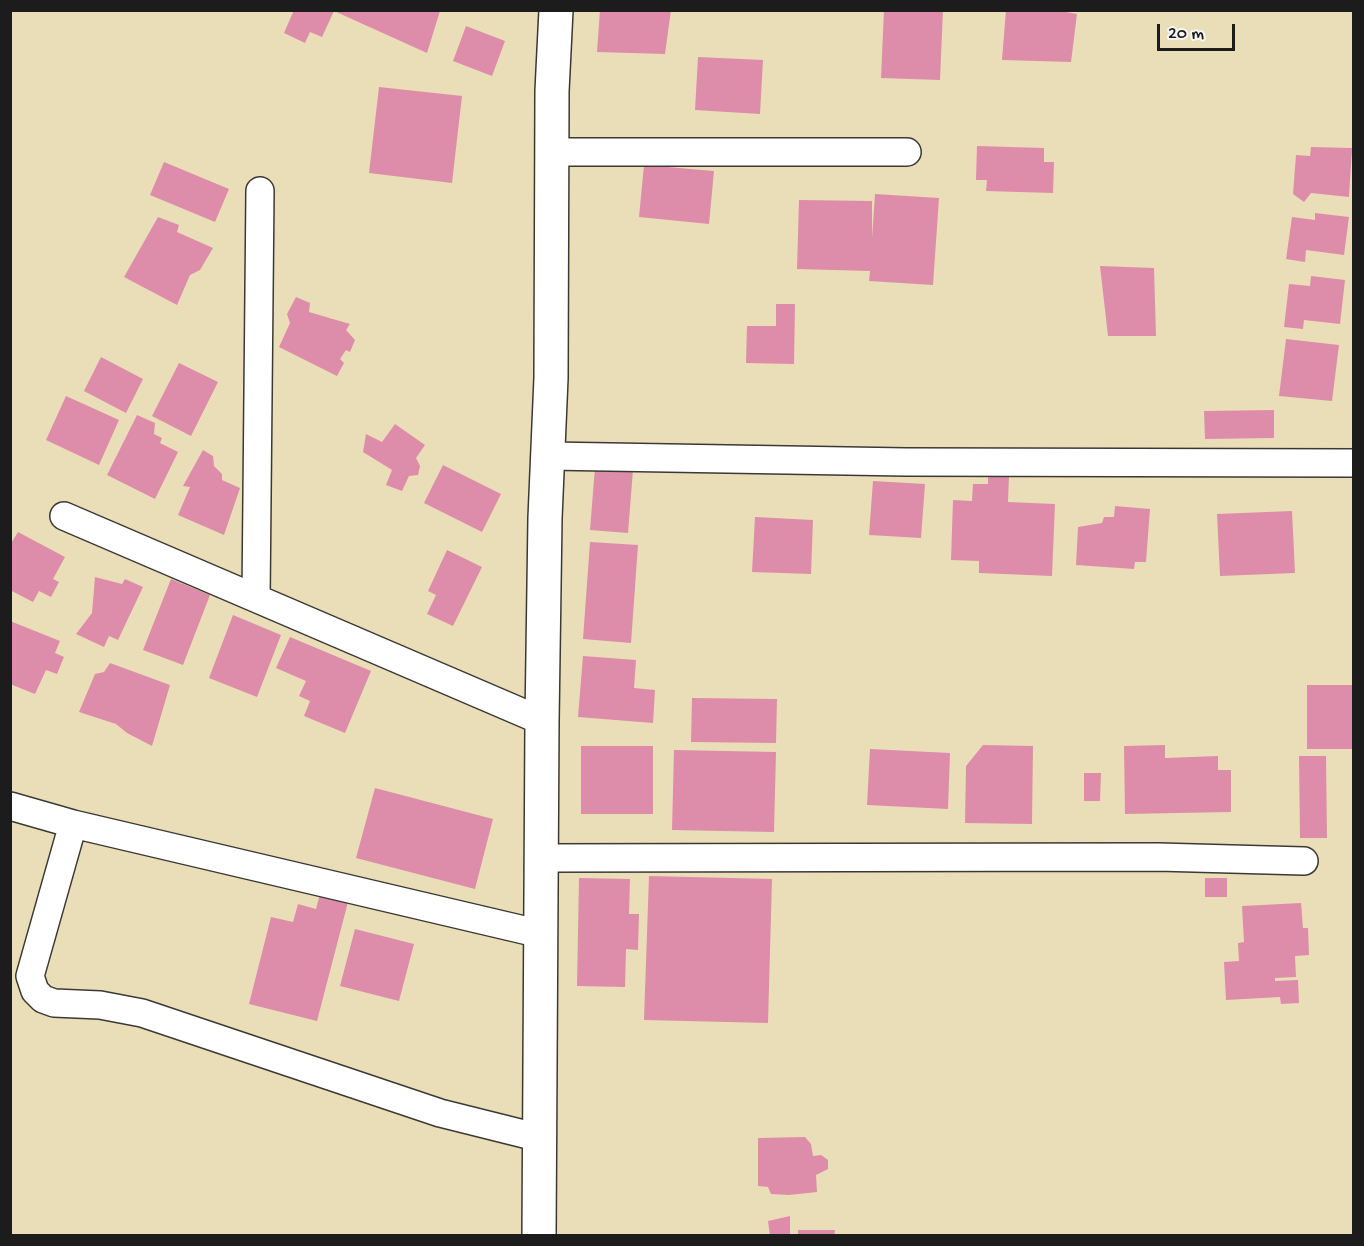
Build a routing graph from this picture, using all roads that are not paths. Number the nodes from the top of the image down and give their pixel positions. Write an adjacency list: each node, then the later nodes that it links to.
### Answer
1 (556, 10): 2 (main road)
2 (551, 152): 3 (street); 5 (main road)
3 (907, 152)
4 (260, 191): 8 (street)
5 (549, 456): 6 (street); 9 (main road)
6 (1353, 463)
7 (64, 516): 8 (street)
8 (256, 598): 9 (street)
9 (542, 721): 12 (main road)
10 (10, 806): 11 (street)
11 (73, 824): 14 (street); 15 (street)
12 (540, 858): 13 (street); 14 (main road)
13 (1304, 861)
14 (541, 934): 15 (main road)
15 (540, 1138): 16 (main road)
16 (539, 1236)

